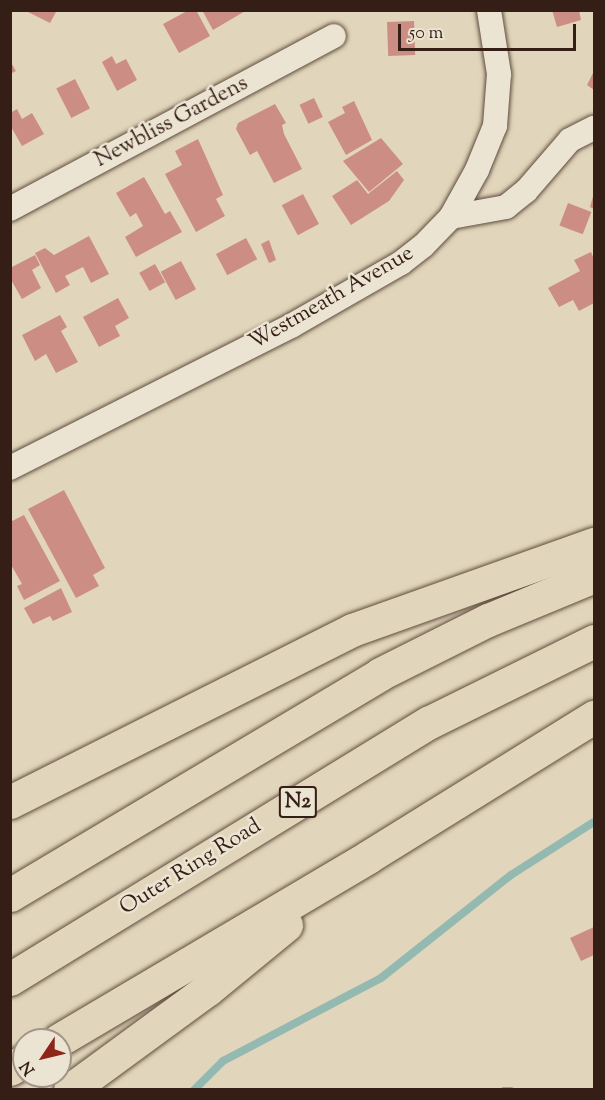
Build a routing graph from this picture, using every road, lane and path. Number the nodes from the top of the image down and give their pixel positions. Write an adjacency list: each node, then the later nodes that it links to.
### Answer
1 (489, 10): 5 (street, Westmeath Avenue)
2 (334, 36): 4 (street, Newbliss Gardens)
3 (594, 128): 5 (street)
4 (10, 209)
5 (451, 217): 6 (street, Westmeath Avenue)
6 (10, 468)
7 (594, 544): 11 (highway)
8 (594, 576): 15 (highway)
9 (594, 641): 16 (highway, Outer Ring Road / N2)
10 (594, 717): 14 (highway)
11 (164, 726): 12 (highway); 13 (highway)
12 (10, 802)
13 (10, 816)
14 (368, 857): 17 (highway); 18 (highway)
15 (10, 895)
16 (10, 979)
17 (72, 1032)
18 (70, 1089)

